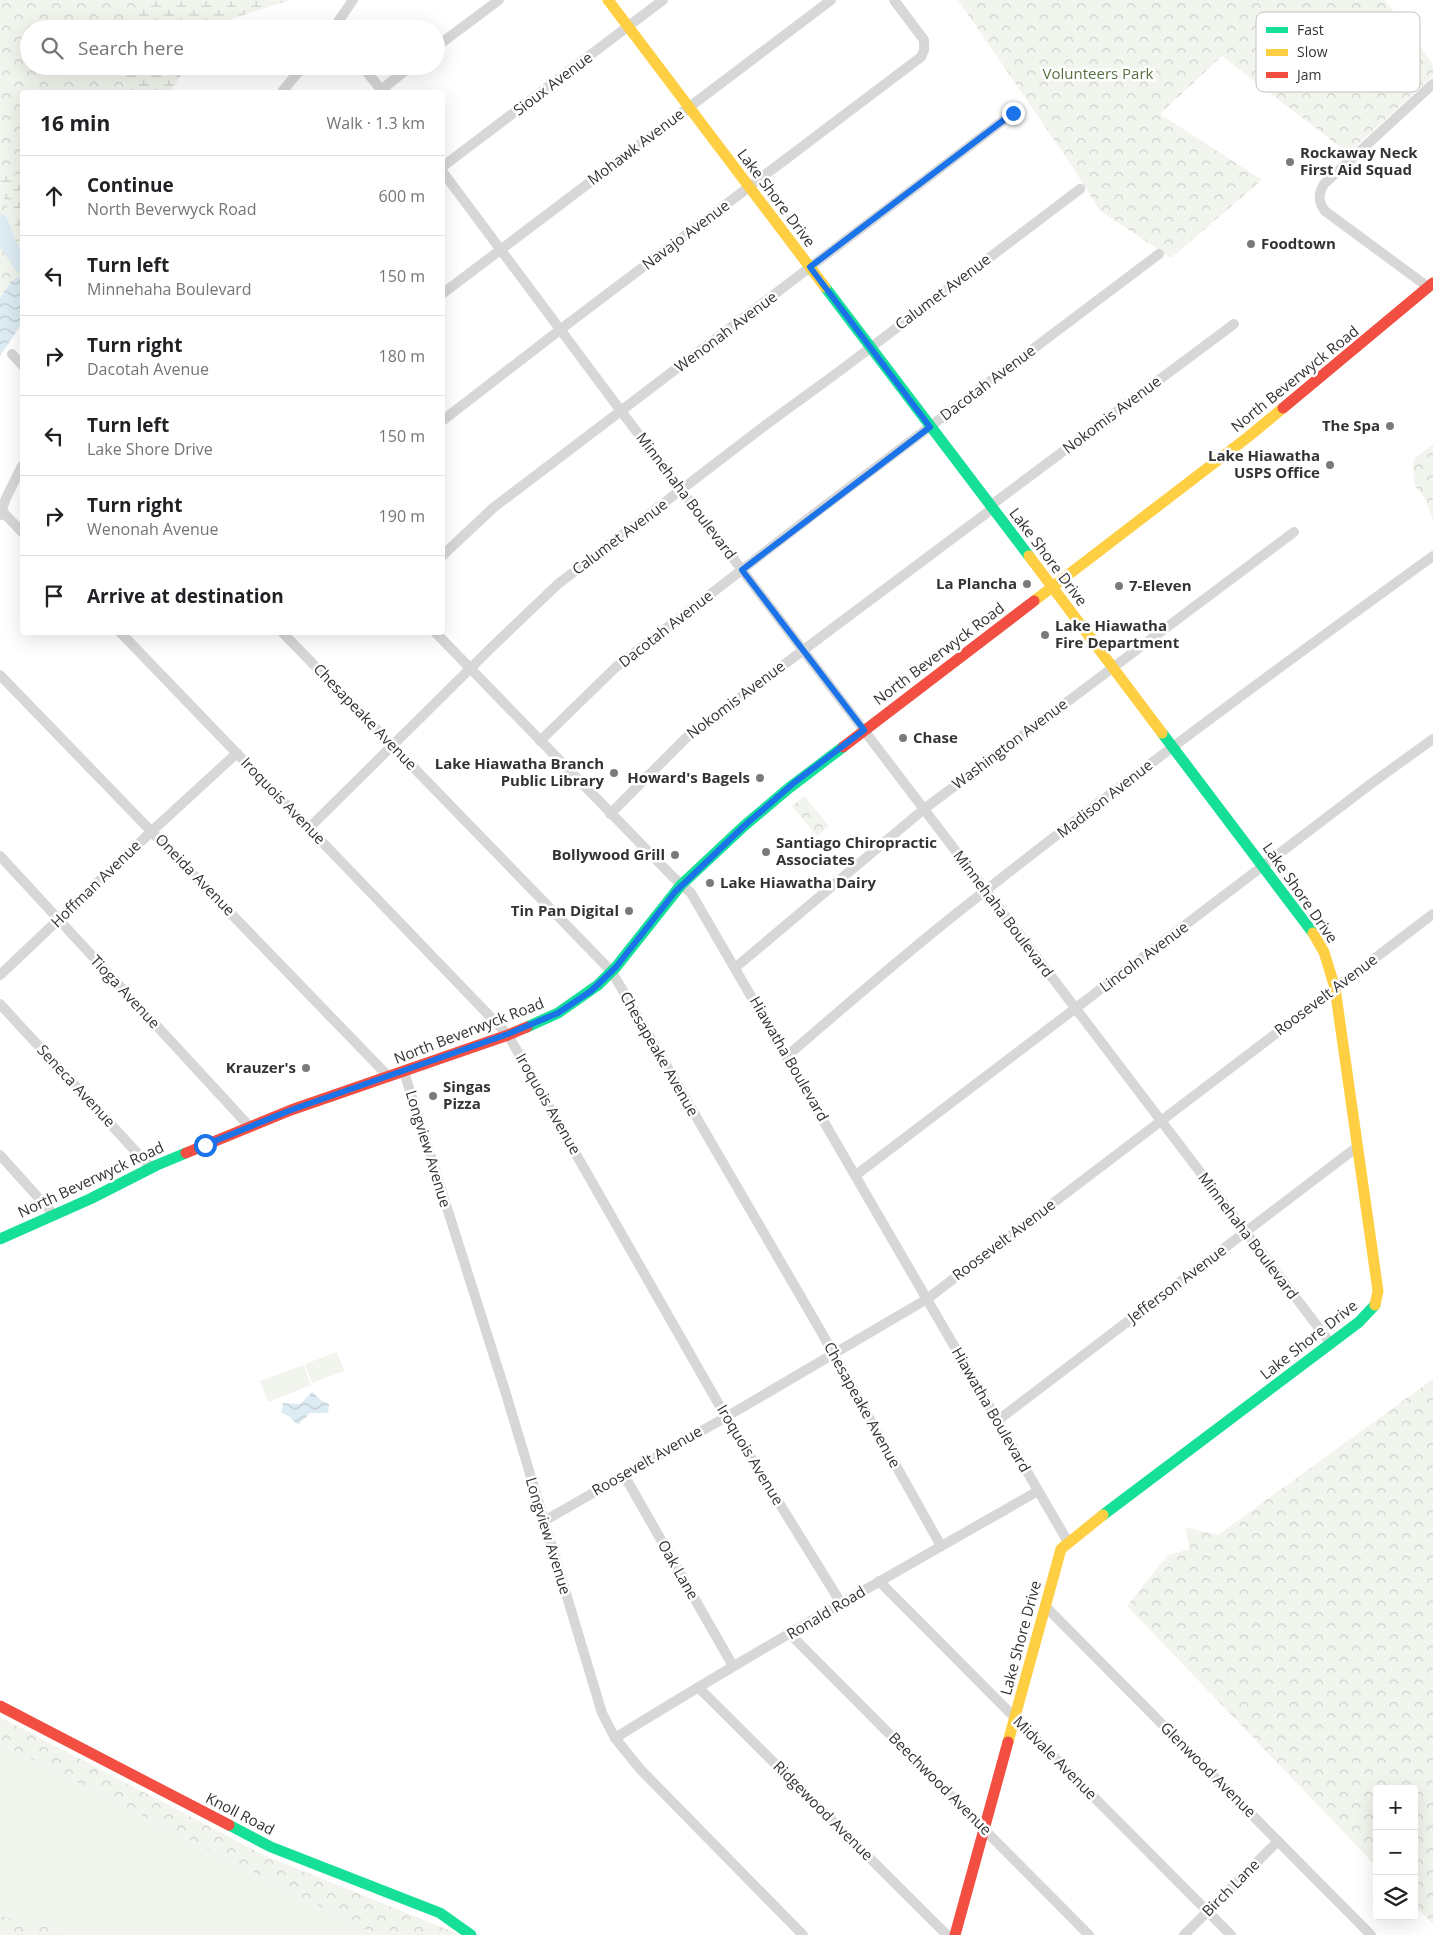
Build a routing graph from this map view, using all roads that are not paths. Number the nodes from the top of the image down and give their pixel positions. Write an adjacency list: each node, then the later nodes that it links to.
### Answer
1 (353, 0): 7 (street)
2 (499, 0): 9 (street)
3 (608, 0): 8 (street, Lake Shore Drive)
4 (663, 0): 8 (street, Sioux Avenue)
5 (831, 0): 17 (street, Mohawk Avenue)
6 (894, 0): 21 (street, Navajo Avenue)
7 (339, 20)
8 (628, 27): 17 (street, Lake Shore Drive); 19 (street, Sioux Avenue)
9 (445, 40)
10 (296, 75): 14 (street)
11 (369, 75): 15 (street)
12 (401, 75): 16 (street)
13 (1433, 84): 26 (street)
14 (284, 90)
15 (381, 90)
16 (383, 90)
17 (689, 107): 21 (street, Lake Shore Drive); 23 (street, Mohawk Avenue)
18 (1013, 113): 25 (street, Wenonah Avenue)
19 (445, 165)
20 (445, 176): 23 (street, Minnehaha Boulevard)
21 (749, 187): 25 (street, Lake Shore Drive); 29 (street, Navajo Avenue)
22 (1080, 189): 30 (street, Calumet Avenue)
23 (501, 250): 27 (street, Mohawk Avenue); 29 (street, Minnehaha Boulevard)
24 (1159, 254): 35 (street, Dacotah Avenue)
25 (810, 267): 30 (street, Lake Shore Drive); 33 (street, Wenonah Avenue)
26 (1431, 285): 45 (street, North Beverwyck Road)
27 (445, 292)
28 (1234, 324): 38 (street, Nokomis Avenue)
29 (560, 329): 33 (street, Minnehaha Boulevard); 34 (street, Navajo Avenue)
30 (870, 348): 35 (street, Lake Shore Drive); 37 (street, Calumet Avenue)
31 (12, 354): 32 (street)
32 (20, 363)
33 (621, 411): 37 (street, Minnehaha Boulevard); 42 (street, Wenonah Avenue)
34 (445, 419)
35 (930, 427): 38 (street, Lake Shore Drive); 44 (street, Dacotah Avenue)
36 (20, 470): 39 (street)
37 (681, 490): 44 (street, Minnehaha Boulevard); 51 (street, Calumet Avenue)
38 (991, 507): 45 (street, Lake Shore Drive); 49 (street, Nokomis Avenue)
39 (1, 513): 40 (street)
40 (20, 530)
41 (1294, 532): 50 (street, Washington Avenue)
42 (445, 553)
43 (1433, 556): 57 (street, Madison Avenue)
44 (742, 570): 49 (street, Minnehaha Boulevard); 55 (street, Dacotah Avenue)
45 (1052, 587): 50 (street, Lake Shore Drive); 53 (street, North Beverwyck Road)
46 (123, 635): 58 (street, Iroquois Avenue)
47 (285, 635): 56 (street, Chesapeake Avenue)
48 (438, 635): 51 (street, Hiawatha Boulevard)
49 (803, 650): 53 (street, Minnehaha Boulevard); 60 (street, Nokomis Avenue)
50 (1112, 667): 57 (street, Lake Shore Drive); 59 (street, Washington Avenue)
51 (470, 669): 55 (street, Hiawatha Boulevard); 56 (street, Calumet Avenue)
52 (0, 675): 62 (street, Oneida Avenue)
53 (864, 730): 59 (street, Minnehaha Boulevard); 65 (street, North Beverwyck Road)
54 (1433, 739): 64 (street, Lincoln Avenue)
55 (540, 741): 60 (street, Hiawatha Boulevard)
56 (393, 746): 61 (street, Calumet Avenue); 70 (street, Chesapeake Avenue)
57 (1172, 747): 64 (street, Lake Shore Drive); 66 (street, Madison Avenue)
58 (237, 753): 61 (street, Iroquois Avenue); 62 (street, Hoffman Avenue)
59 (924, 809): 66 (street, Minnehaha Boulevard); 69 (street, Washington Avenue)
60 (610, 814): 65 (street, Hiawatha Boulevard)
61 (309, 828): 75 (street, Iroquois Avenue)
62 (152, 831): 68 (street, Hoffman Avenue); 78 (street, Oneida Avenue)
63 (0, 856): 68 (street, Tioga Avenue)
64 (1263, 866): 72 (street, Lake Shore Drive); 74 (street, Lincoln Avenue)
65 (681, 885): 69 (street, Hiawatha Boulevard); 70 (street, North Beverwyck Road)
66 (986, 891): 74 (street, Minnehaha Boulevard); 76 (street, Madison Avenue)
67 (1433, 914): 72 (street, Roosevelt Avenue)
68 (59, 920): 71 (street, Hoffman Avenue); 80 (street, Tioga Avenue)
69 (736, 967): 76 (street, Hiawatha Boulevard)
70 (612, 972): 75 (street, North Beverwyck Road); 90 (street, Chesapeake Avenue)
71 (0, 975)
72 (1335, 988): 79 (street, Roosevelt Avenue); 81 (street, Lake Shore Drive)
73 (0, 1004): 83 (street, Seneca Avenue)
74 (1076, 1009): 79 (street, Minnehaha Boulevard); 84 (street, Lincoln Avenue)
75 (508, 1034): 77 (street, North Beverwyck Road); 91 (street, Iroquois Avenue)
76 (787, 1056): 84 (street, Hiawatha Boulevard)
77 (404, 1072): 78 (street, North Beverwyck Road); 95 (street, Longview Avenue)
78 (389, 1076): 80 (street, North Beverwyck Road)
79 (1161, 1122): 86 (street, Minnehaha Boulevard); 88 (street, Roosevelt Avenue)
80 (250, 1127): 83 (street, North Beverwyck Road)
81 (1358, 1147): 86 (street, Jefferson Avenue); 89 (street, Lake Shore Drive)
82 (0, 1155): 85 (street)
83 (151, 1168): 85 (street, North Beverwyck Road)
84 (856, 1175): 88 (street, Hiawatha Boulevard)
85 (54, 1214): 87 (street, North Beverwyck Road)
86 (1245, 1232): 89 (street, Minnehaha Boulevard); 92 (street, Jefferson Avenue)
87 (0, 1239)
88 (927, 1299): 90 (street, Roosevelt Avenue); 92 (street, Hiawatha Boulevard)
89 (1330, 1344): 96 (street, Lake Shore Drive)
90 (833, 1353): 91 (street, Roosevelt Avenue); 97 (street, Chesapeake Avenue)
91 (726, 1417): 93 (street, Roosevelt Avenue); 99 (street, Iroquois Avenue)
92 (997, 1421): 94 (street, Hiawatha Boulevard)
93 (624, 1475): 95 (street, Roosevelt Avenue); 102 (street, Oak Lane)
94 (1038, 1491): 96 (street, Hiawatha Boulevard); 97 (street, Ronald Road)
95 (544, 1521): 106 (street, Longview Avenue)
96 (1068, 1542): 100 (street, Lake Shore Drive)
97 (941, 1546): 98 (street, Ronald Road)
98 (879, 1581): 99 (street, Ronald Road); 105 (street, Midvale Avenue)
99 (841, 1603): 101 (street, Ronald Road)
100 (1045, 1606): 105 (street, Lake Shore Drive); 108 (street, Glenwood Avenue)
101 (790, 1634): 102 (street, Ronald Road); 107 (street, Beechwood Avenue)
102 (733, 1666): 103 (street, Ronald Road)
103 (698, 1687): 106 (street, Ronald Road); 112 (street, Ridgewood Avenue)
104 (0, 1706): 110 (street, Knoll Road)
105 (1015, 1717): 107 (street, Lake Shore Drive); 109 (street, Midvale Avenue)
106 (615, 1738): 111 (street, Longview Avenue)
107 (984, 1829): 113 (street, Lake Shore Drive); 114 (street, Beechwood Avenue)
108 (1278, 1841): 109 (street, Birch Lane); 117 (street, Glenwood Avenue)
109 (1208, 1911): 115 (street, Birch Lane); 116 (street, Midvale Avenue)
110 (471, 1935)
111 (804, 1935)
112 (947, 1935)
113 (956, 1935)
114 (1089, 1935)
115 (1184, 1935)
116 (1231, 1935)
117 (1371, 1935)

